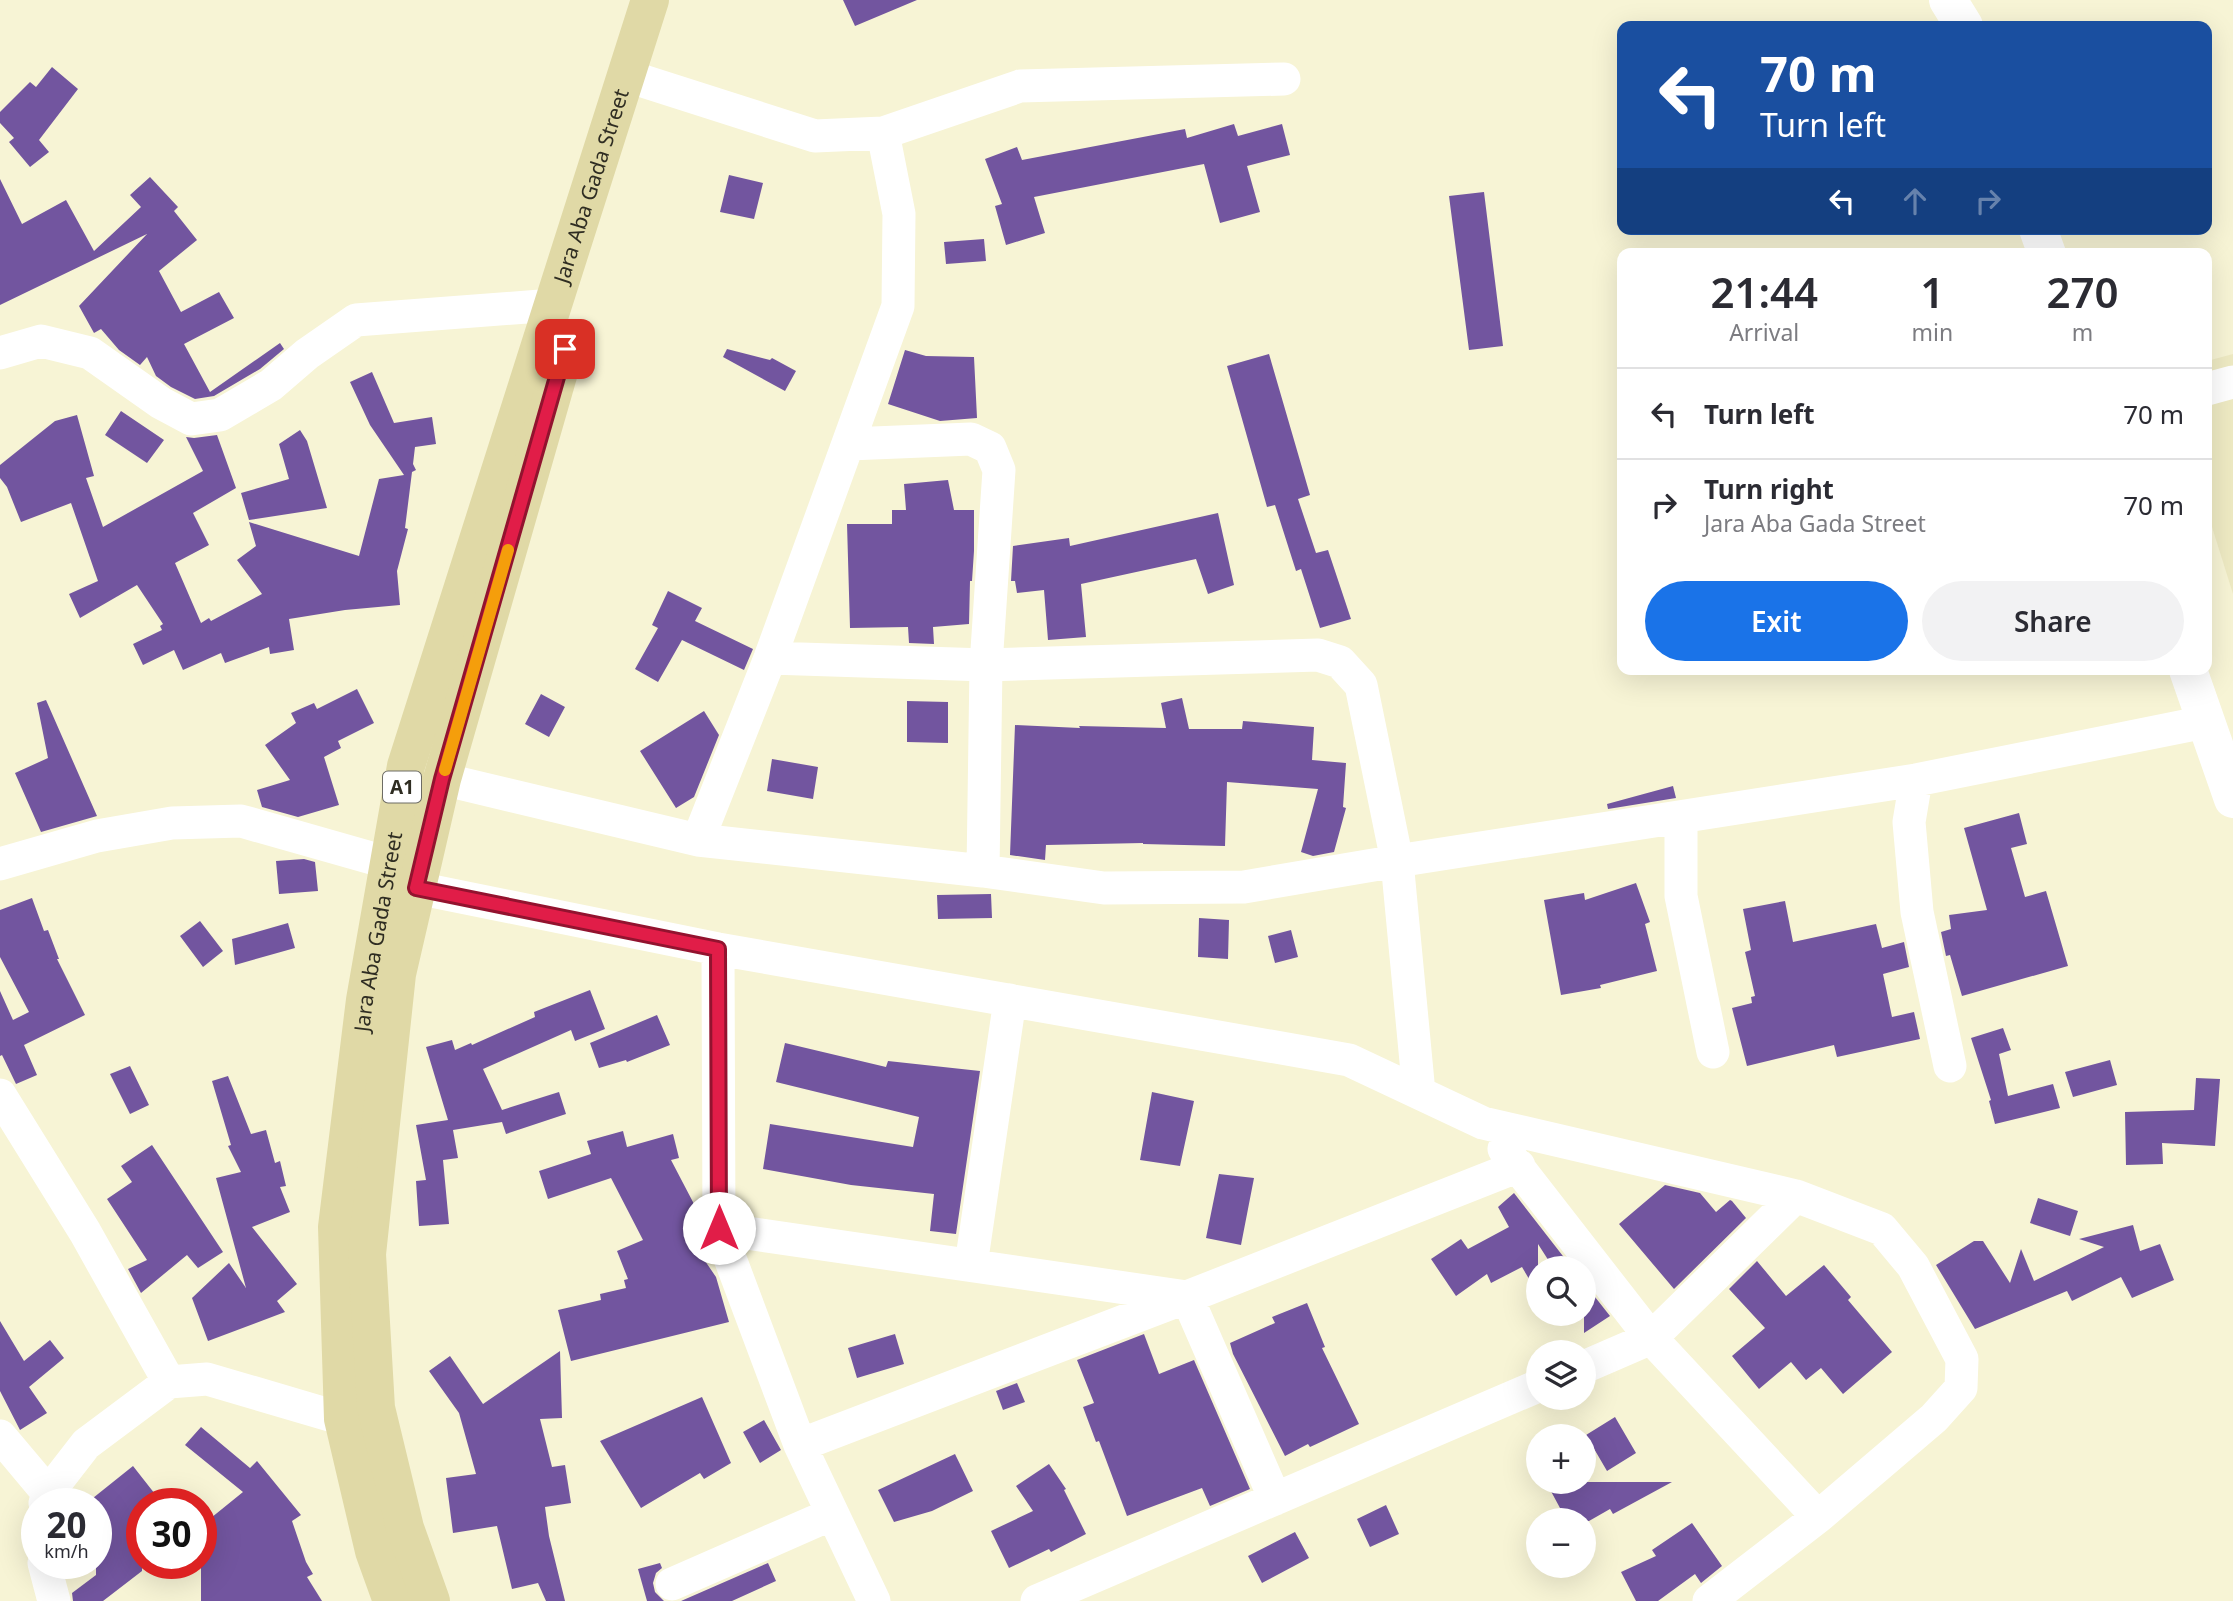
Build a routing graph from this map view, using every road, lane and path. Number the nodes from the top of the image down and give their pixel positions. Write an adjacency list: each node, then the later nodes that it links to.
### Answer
1 (650, 0): 8 (main road, Jara Aba Gada Street / A1)
2 (671, 0): 6 (main road, Jara Aba Gada Street / A1)
3 (1948, 0): 4 (street)
4 (1961, 21)
5 (1284, 79): 7 (street)
6 (643, 81): 7 (street); 17 (main road, Jara Aba Gada Street / A1)
7 (883, 133): 12 (street)
8 (553, 305): 9 (street); 23 (main road, Jara Aba Gada Street / A1)
9 (0, 353)
10 (2233, 382): 11 (street)
11 (2212, 388)
12 (849, 444): 13 (street); 14 (street)
13 (770, 658): 14 (street); 21 (street)
14 (986, 665): 22 (street); 25 (street)
15 (2190, 675): 16 (street)
16 (2205, 722): 18 (street); 19 (street)
17 (442, 779): 21 (street); 26 (main road, Jara Aba Gada Street / A1)
18 (1916, 780): 20 (street); 30 (street)
19 (2233, 799)
20 (1681, 817): 22 (street); 29 (street)
21 (698, 840): 25 (street)
22 (1397, 861): 25 (street); 31 (street)
23 (389, 863): 24 (street); 43 (main road, Jara Aba Gada Street / A1)
24 (0, 864)
25 (983, 871)
26 (416, 888): 27 (street); 55 (main road, Jara Aba Gada Street / A1)
27 (718, 949): 28 (street); 36 (street)
28 (1010, 1000): 31 (street); 37 (street)
29 (1713, 1052)
30 (1951, 1066)
31 (1419, 1093): 33 (street)
32 (0, 1095): 41 (street)
33 (1483, 1123): 34 (street); 35 (street)
34 (1519, 1166): 38 (street); 39 (street)
35 (1796, 1196): 39 (street); 50 (street)
36 (719, 1228): 37 (street); 45 (street)
37 (971, 1265): 38 (street)
38 (1187, 1297): 45 (street); 48 (street)
39 (1651, 1338): 40 (street); 50 (street)
40 (1596, 1362)
41 (169, 1382): 43 (street); 47 (street)
42 (1526, 1391): 48 (street)
43 (343, 1419): 54 (main road, Jara Aba Gada Street / A1)
44 (0, 1436): 46 (street)
45 (800, 1445): 49 (street)
46 (39, 1488)
47 (54, 1488)
48 (1275, 1499): 57 (street)
49 (832, 1514): 52 (street); 56 (street)
50 (1818, 1517): 58 (street)
51 (48, 1579): 53 (street)
52 (673, 1584)
53 (54, 1601)
54 (392, 1601)
55 (431, 1601)
56 (874, 1601)
57 (1037, 1601)
58 (1709, 1601)

